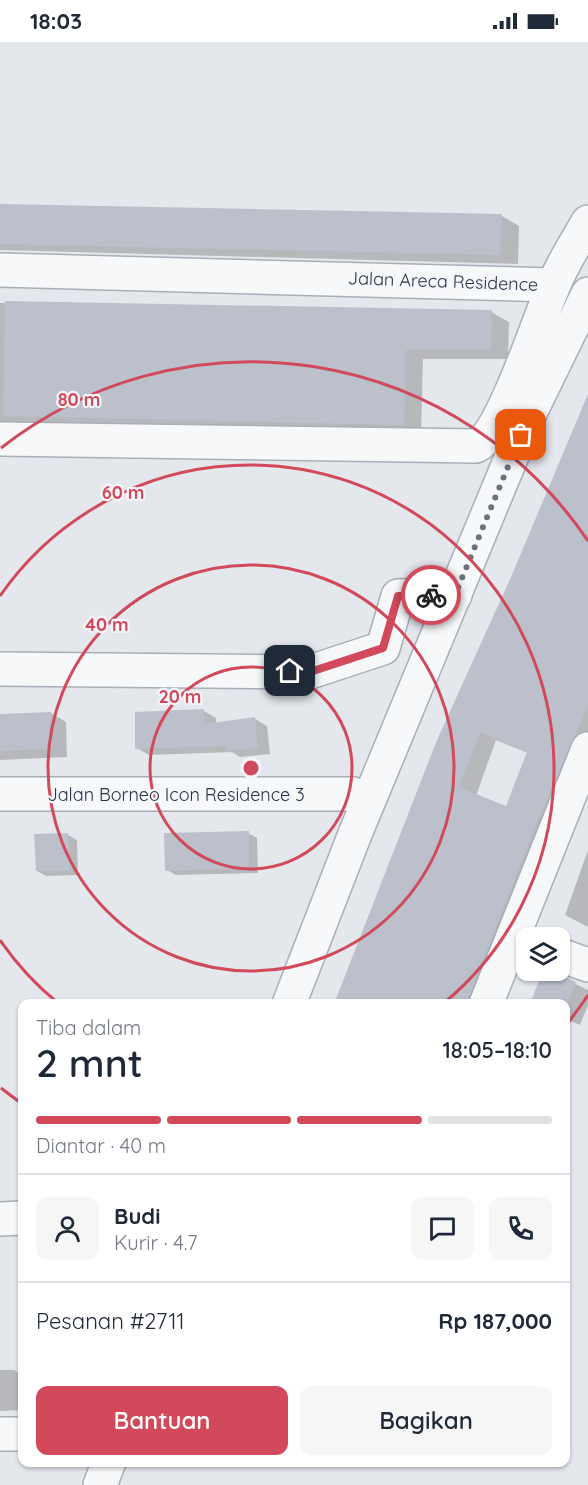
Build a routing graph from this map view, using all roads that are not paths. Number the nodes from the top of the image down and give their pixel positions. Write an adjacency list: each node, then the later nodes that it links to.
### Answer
1 (588, 222): 3 (street)
2 (0, 270): 3 (street, Jalan Areca Residence)
3 (553, 285): 5 (street, Jalan Areca Residence)
4 (588, 294): 6 (street)
5 (0, 439)
6 (455, 595): 7 (street); 15 (street)
7 (0, 669)
8 (588, 749): 11 (street)
9 (0, 794): 10 (street, Jalan Borneo Icon Residence 3)
10 (353, 794)
11 (523, 927)
12 (516, 944): 16 (street)
13 (570, 959): 14 (street)
14 (588, 965)
15 (292, 999)
16 (488, 999)
17 (18, 1218): 18 (street)
18 (0, 1219)
19 (0, 1434): 20 (street)
20 (18, 1434)
21 (107, 1467): 22 (street)
22 (100, 1485)

